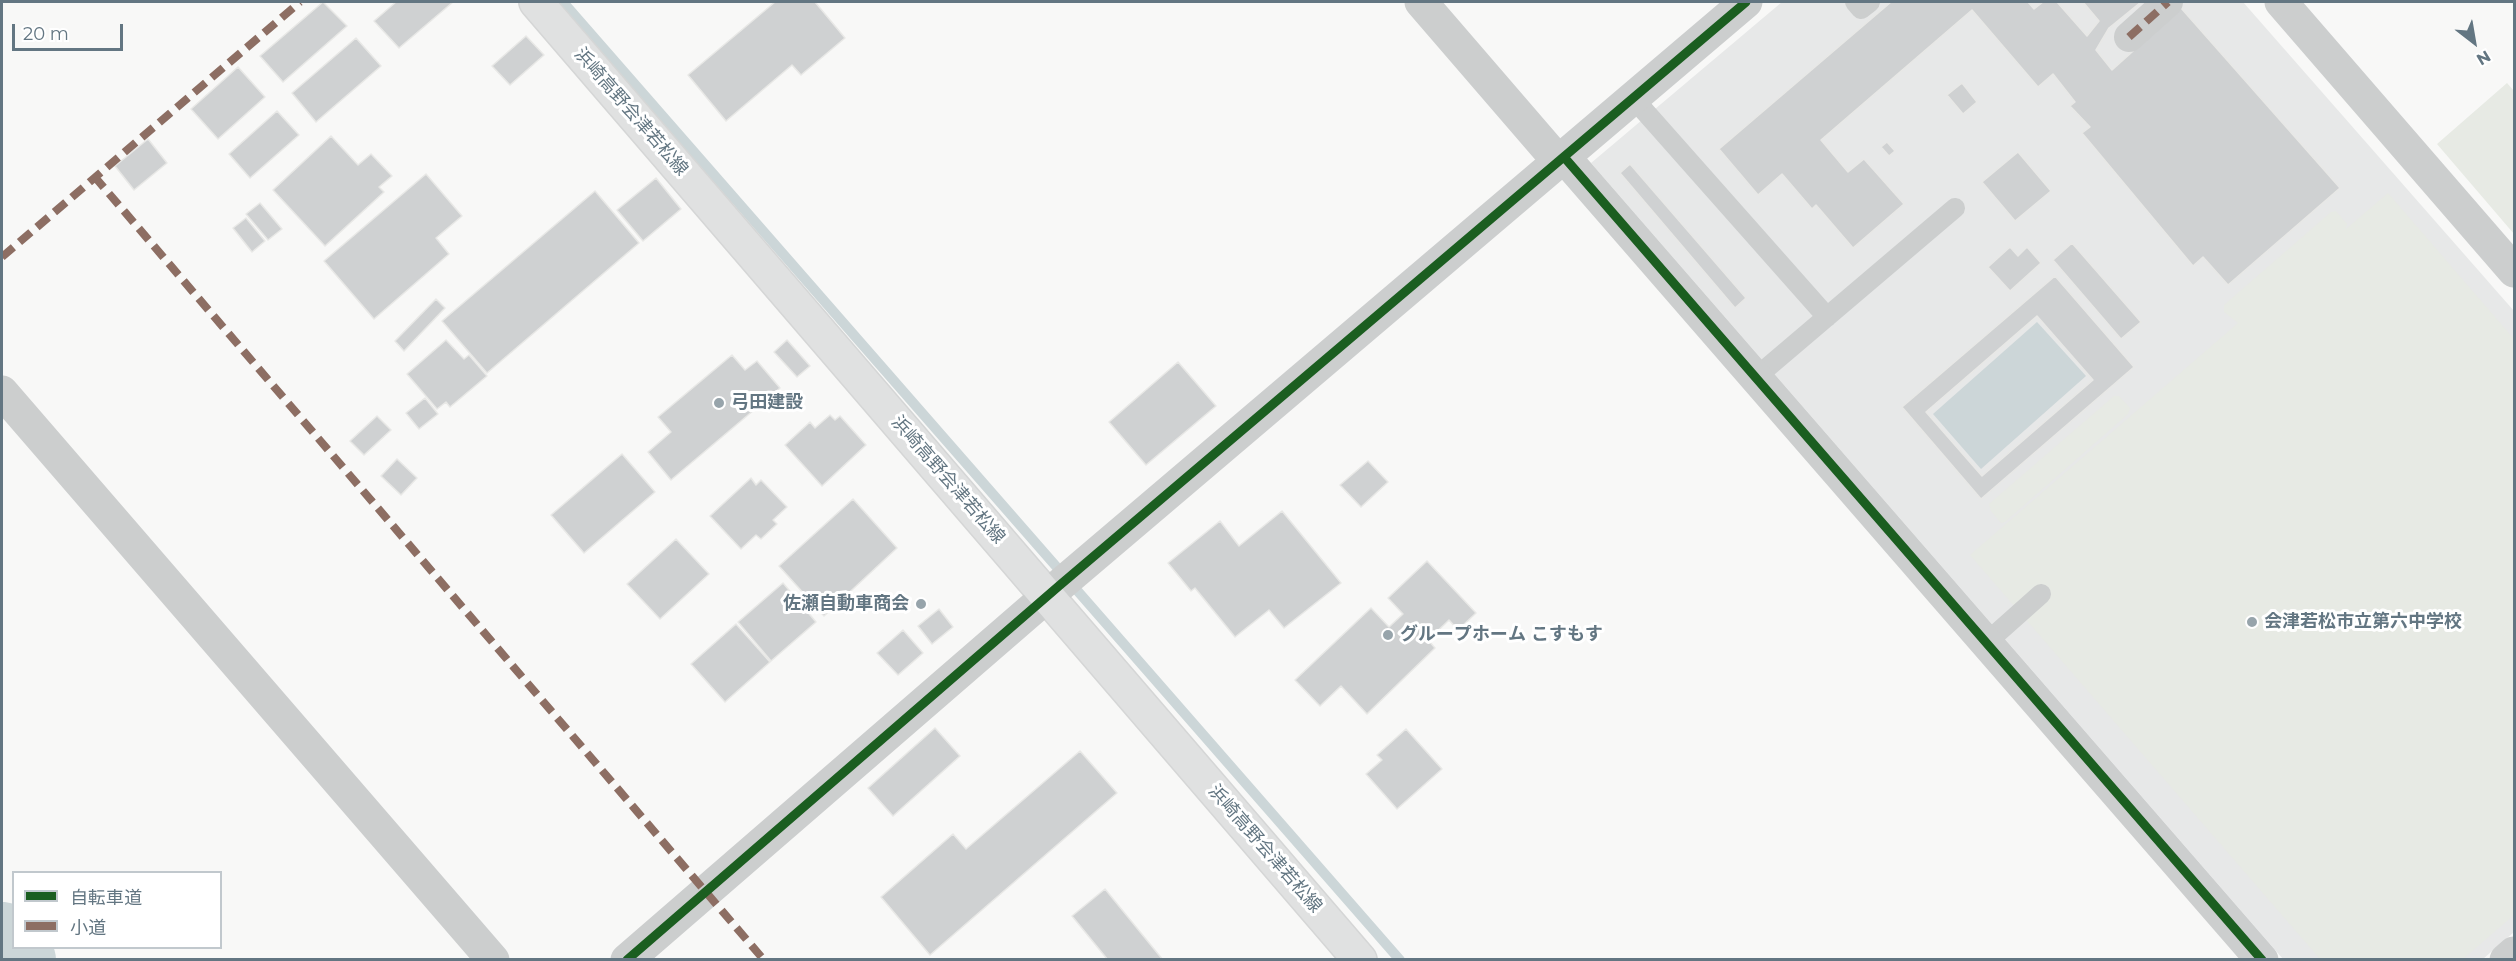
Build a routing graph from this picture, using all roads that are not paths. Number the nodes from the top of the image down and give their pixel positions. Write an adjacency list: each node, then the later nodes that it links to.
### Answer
1 (536, 2): 16 (main road, 浜崎高野会津若松線)
2 (1421, 2): 10 (street)
3 (1746, 2): 9 (street)
4 (1855, 2): 5 (lane)
5 (1870, 2)
6 (2168, 2): 8 (street)
7 (2281, 2): 12 (street)
8 (2129, 36)
9 (1633, 98): 10 (street); 13 (lane)
10 (1561, 159): 14 (street); 16 (street)
11 (1955, 208): 13 (lane)
12 (2514, 270)
13 (1827, 317): 14 (lane)
14 (1755, 378): 18 (street)
15 (2, 392): 20 (street)
16 (1054, 591): 21 (street); 22 (main road, 浜崎高野会津若松線)
17 (2041, 594): 18 (lane)
18 (1986, 643): 23 (street)
19 (2514, 952): 24 (street)
20 (493, 960)
21 (627, 960)
22 (1360, 960)
23 (2262, 960)
24 (2506, 960)

